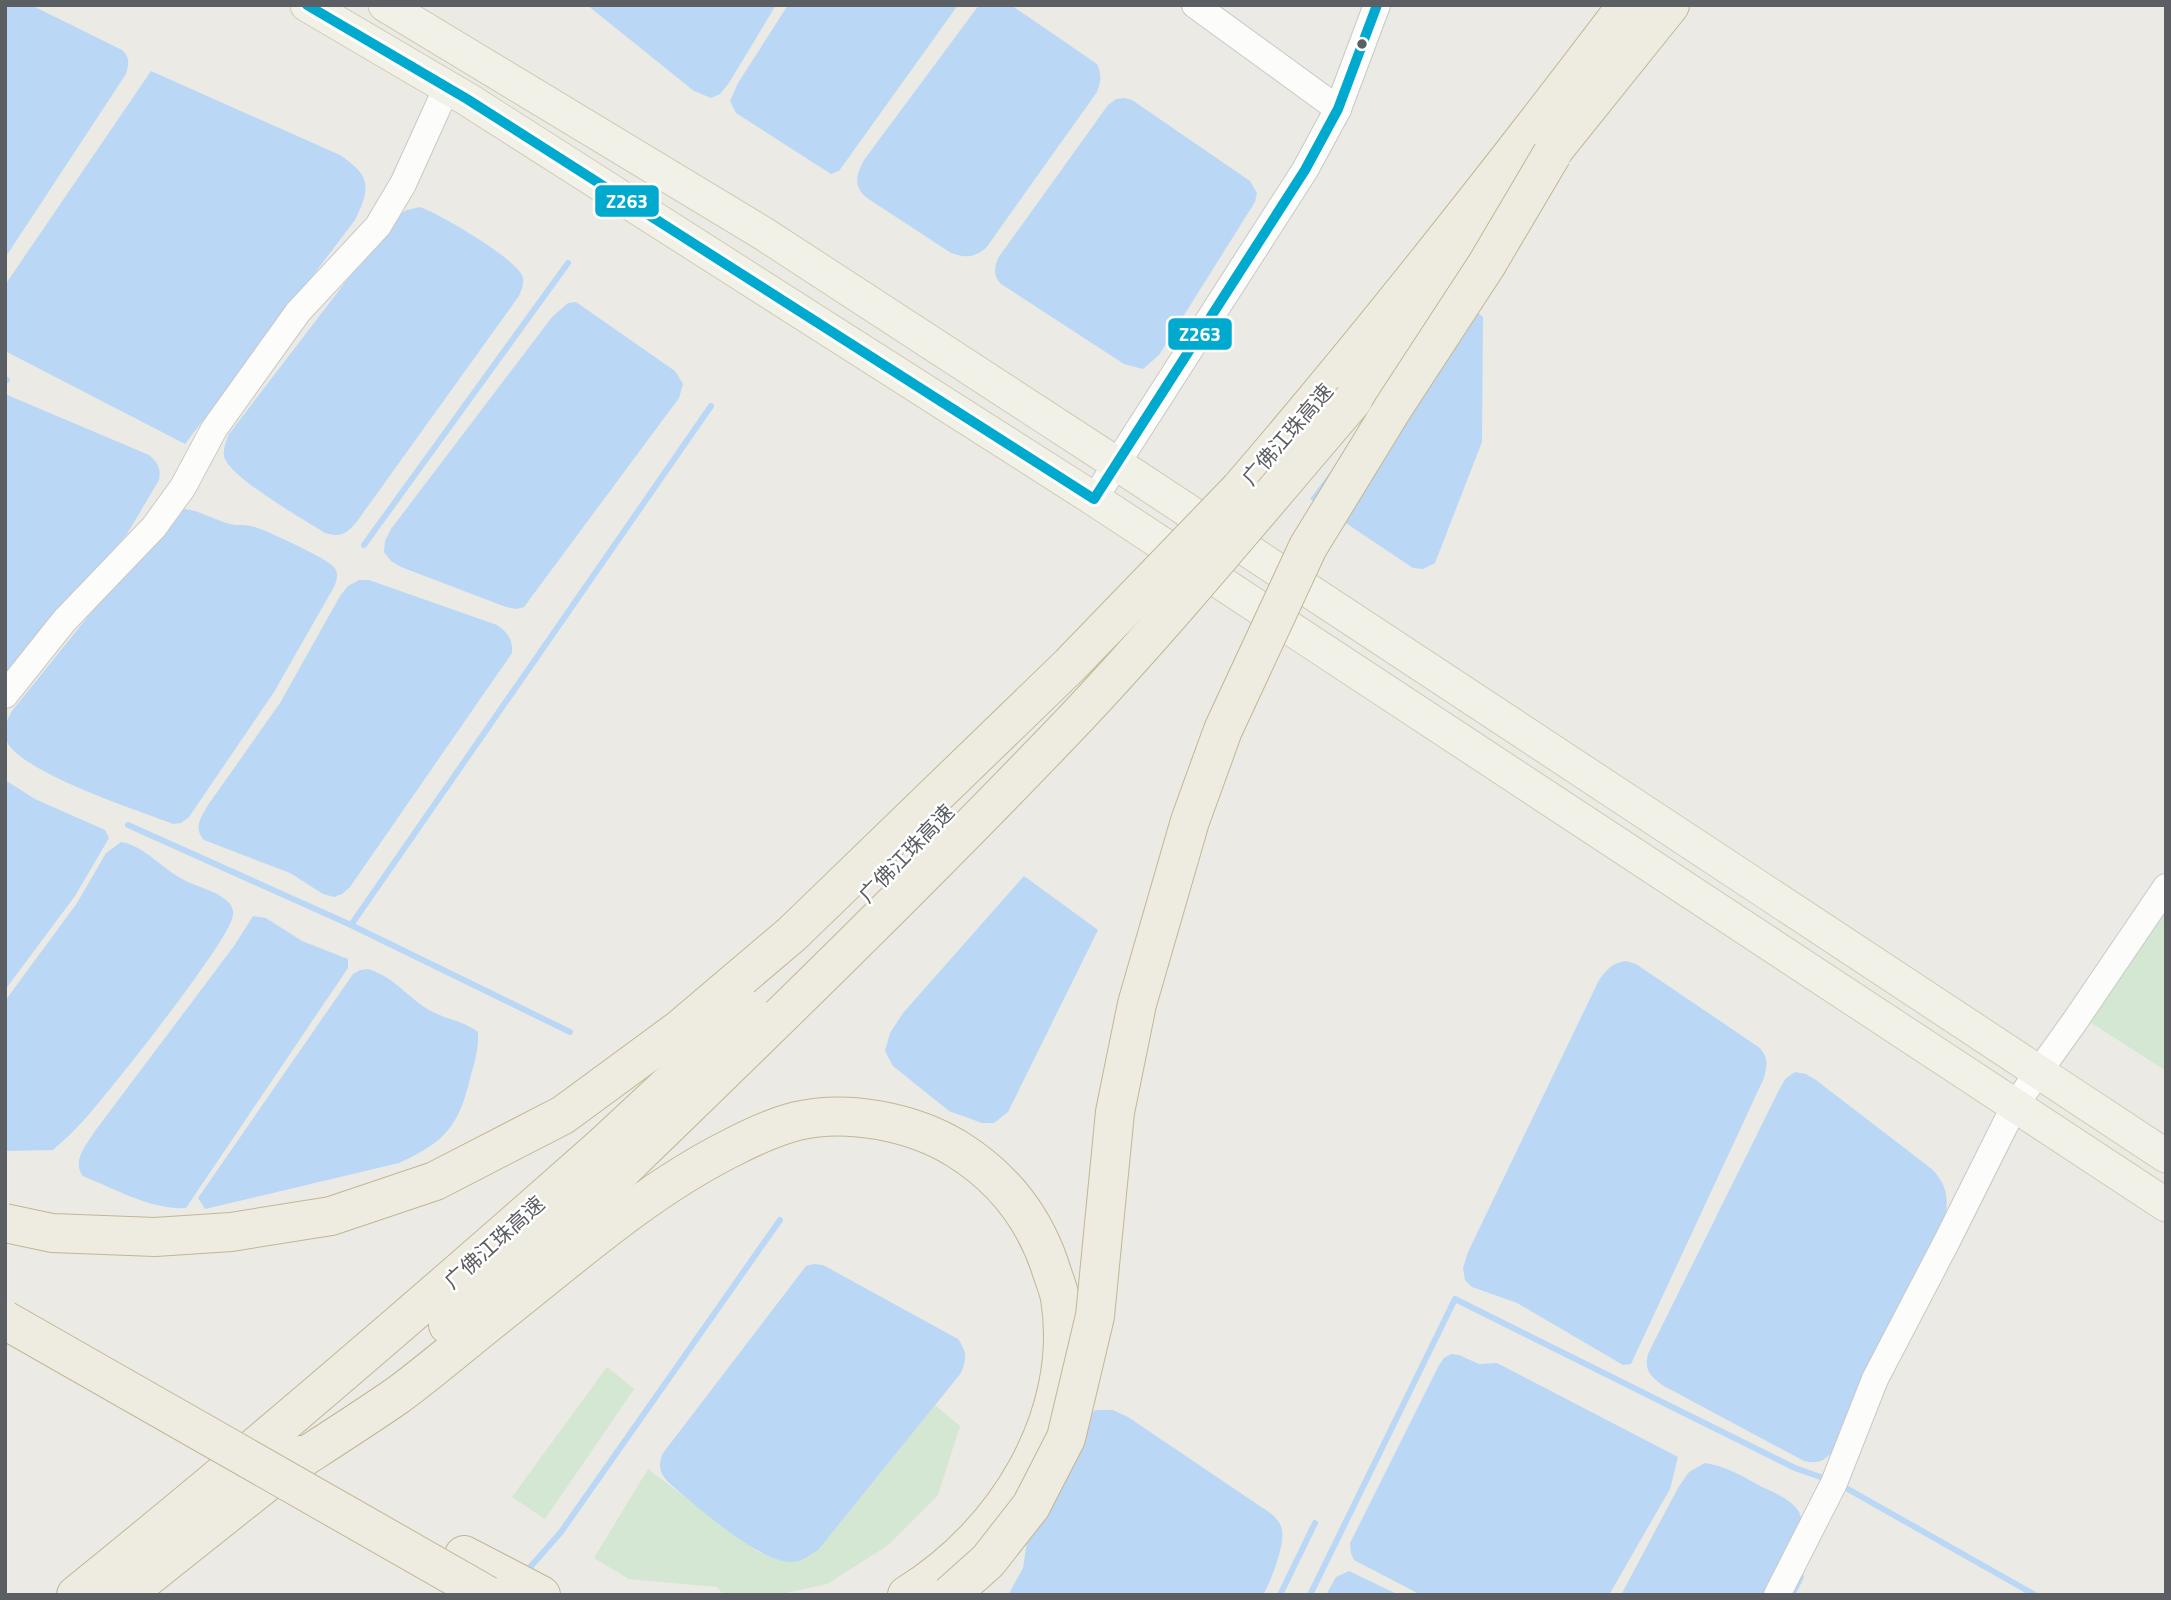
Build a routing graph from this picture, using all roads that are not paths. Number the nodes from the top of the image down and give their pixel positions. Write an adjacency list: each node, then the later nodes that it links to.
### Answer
1 (307, 5): 7 (main road)
2 (385, 5): 10 (main road)
3 (1195, 5): 8 (street)
4 (1377, 5): 8 (street)
5 (1627, 5): 11 (highway, 广佛江珠高速)
6 (1670, 5): 9 (highway, 广佛江珠高速)
7 (447, 88): 12 (main road); 13 (street)
8 (1338, 109): 10 (street)
9 (1552, 154): 17 (highway, 广佛江珠高速, bridge); 29 (highway, bridge)
10 (1117, 464): 12 (street); 15 (main road)
11 (1240, 489): 17 (highway, 广佛江珠高速, bridge); 20 (highway, bridge)
12 (1094, 499): 16 (main road)
13 (5, 695)
14 (2166, 887): 15 (street)
15 (2039, 1072): 16 (street); 18 (main road)
16 (2015, 1105): 19 (main road); 30 (street)
17 (614, 1156): 23 (highway, 广佛江珠高速); 24 (highway, 广佛江珠高速)
18 (2166, 1156)
19 (2166, 1205)
20 (5, 1223)
21 (5, 1297): 27 (highway)
22 (5, 1320): 26 (highway, bridge)
23 (287, 1468): 25 (highway, 广佛江珠高速); 28 (highway)
24 (76, 1595)
25 (125, 1595)
26 (487, 1595)
27 (541, 1595)
28 (907, 1595)
29 (950, 1595)
30 (1777, 1595)

